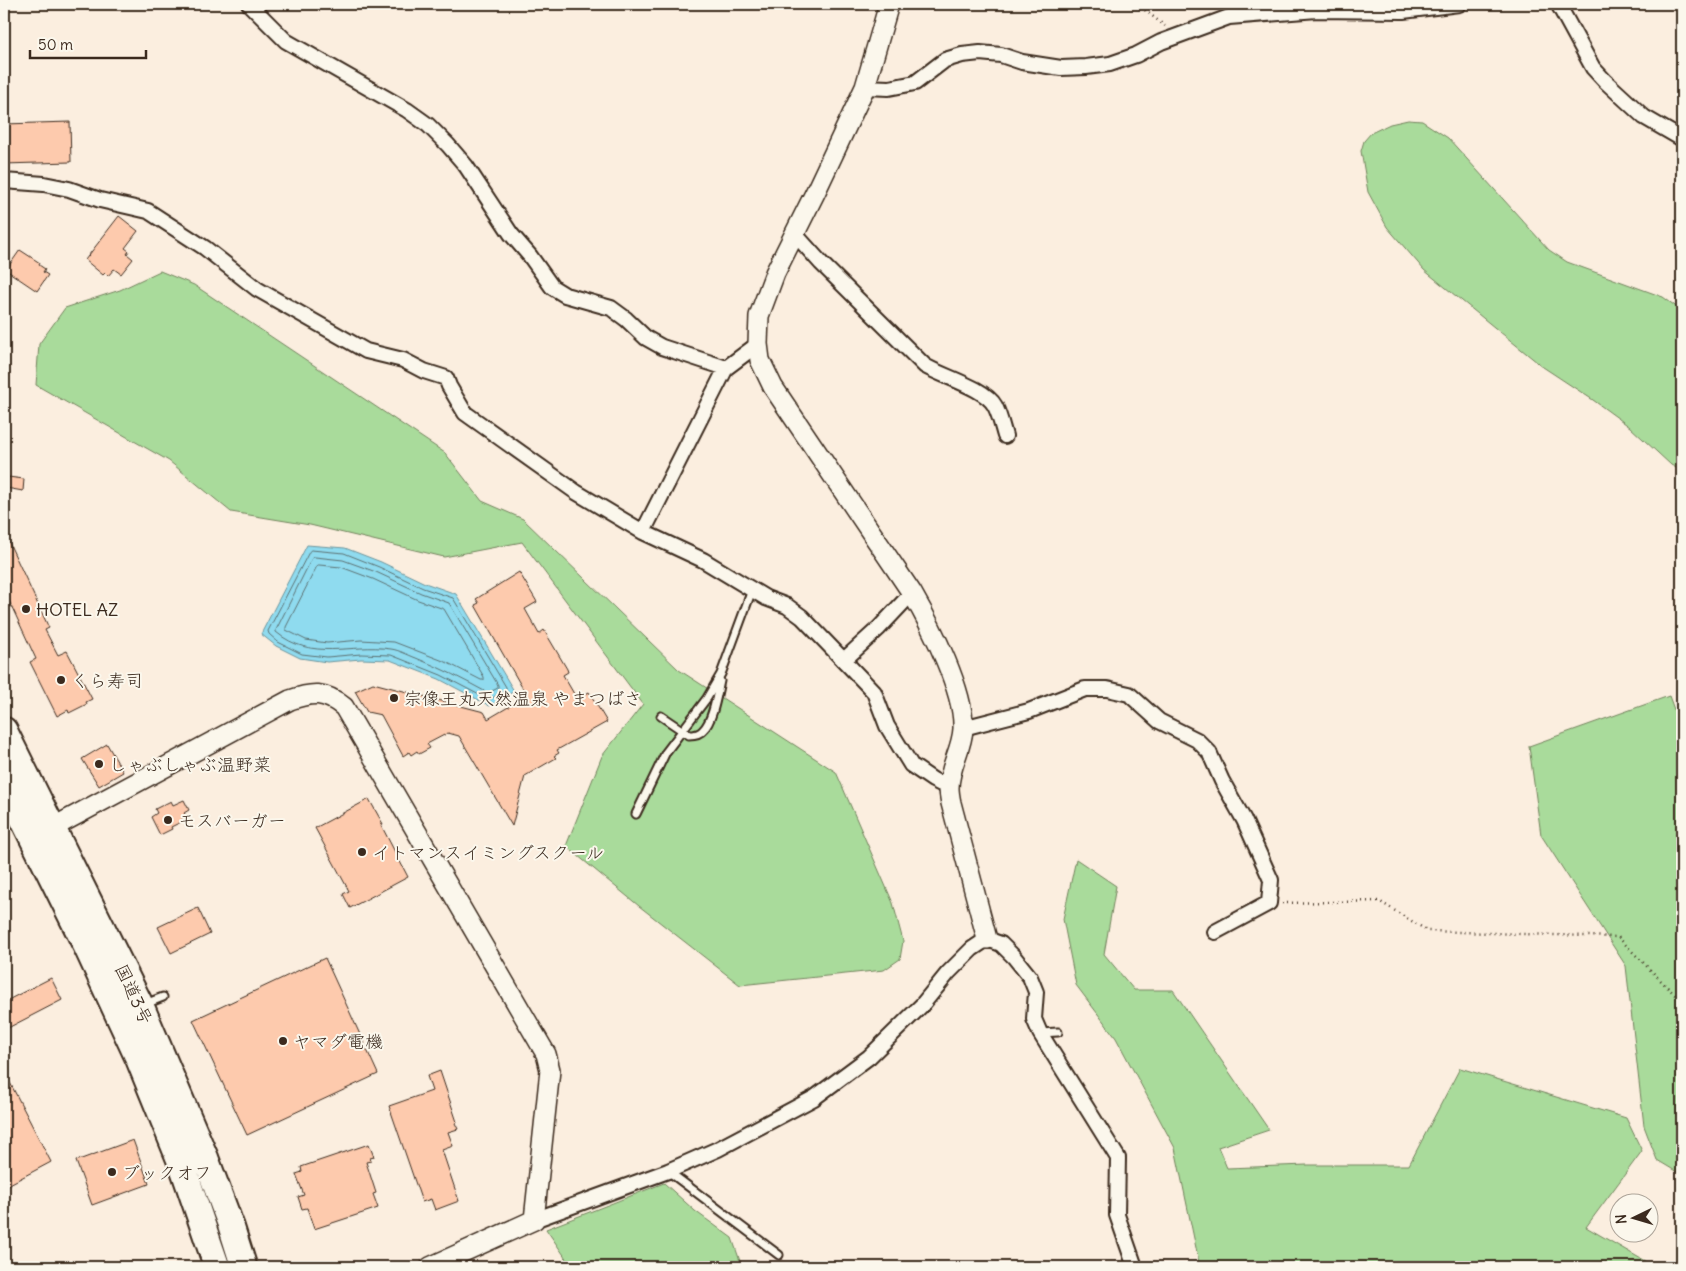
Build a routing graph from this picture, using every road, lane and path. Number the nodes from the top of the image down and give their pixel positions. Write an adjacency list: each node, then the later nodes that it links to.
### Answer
1 (249, 4): 12 (street)
2 (889, 4): 7 (street)
3 (1137, 4): 6 (path)
4 (1459, 4): 6 (street)
5 (1558, 4): 8 (street)
6 (1178, 36): 7 (street)
7 (865, 87): 10 (street)
8 (1682, 138)
9 (4, 182): 14 (street)
10 (795, 234): 11 (street); 13 (street)
11 (758, 344): 12 (street); 16 (street)
12 (726, 368): 14 (street)
13 (1005, 436)
14 (643, 532): 15 (street)
15 (752, 590): 17 (street); 18 (lane)
16 (912, 593): 17 (street); 20 (street)
17 (844, 660): 24 (street)
18 (721, 674): 22 (lane); 22 (lane)
19 (661, 716): 22 (lane)
20 (963, 728): 24 (street); 27 (street)
21 (4, 730): 26 (highway, 国道3号)
22 (682, 731): 25 (lane)
23 (4, 781): 36 (highway, 国道3号)
24 (949, 788): 29 (street)
25 (636, 814)
26 (52, 828): 34 (street); 37 (highway, 国道3号)
27 (1269, 904): 28 (street); 30 (path)
28 (1215, 932)
29 (987, 939): 32 (street); 33 (street)
30 (1682, 1002)
31 (1058, 1032): 32 (lane)
32 (1040, 1033): 39 (street)
33 (668, 1171): 34 (street); 35 (lane)
34 (534, 1220): 38 (street)
35 (779, 1255)
36 (216, 1267)
37 (244, 1267)
38 (430, 1267)
39 (1135, 1267)

